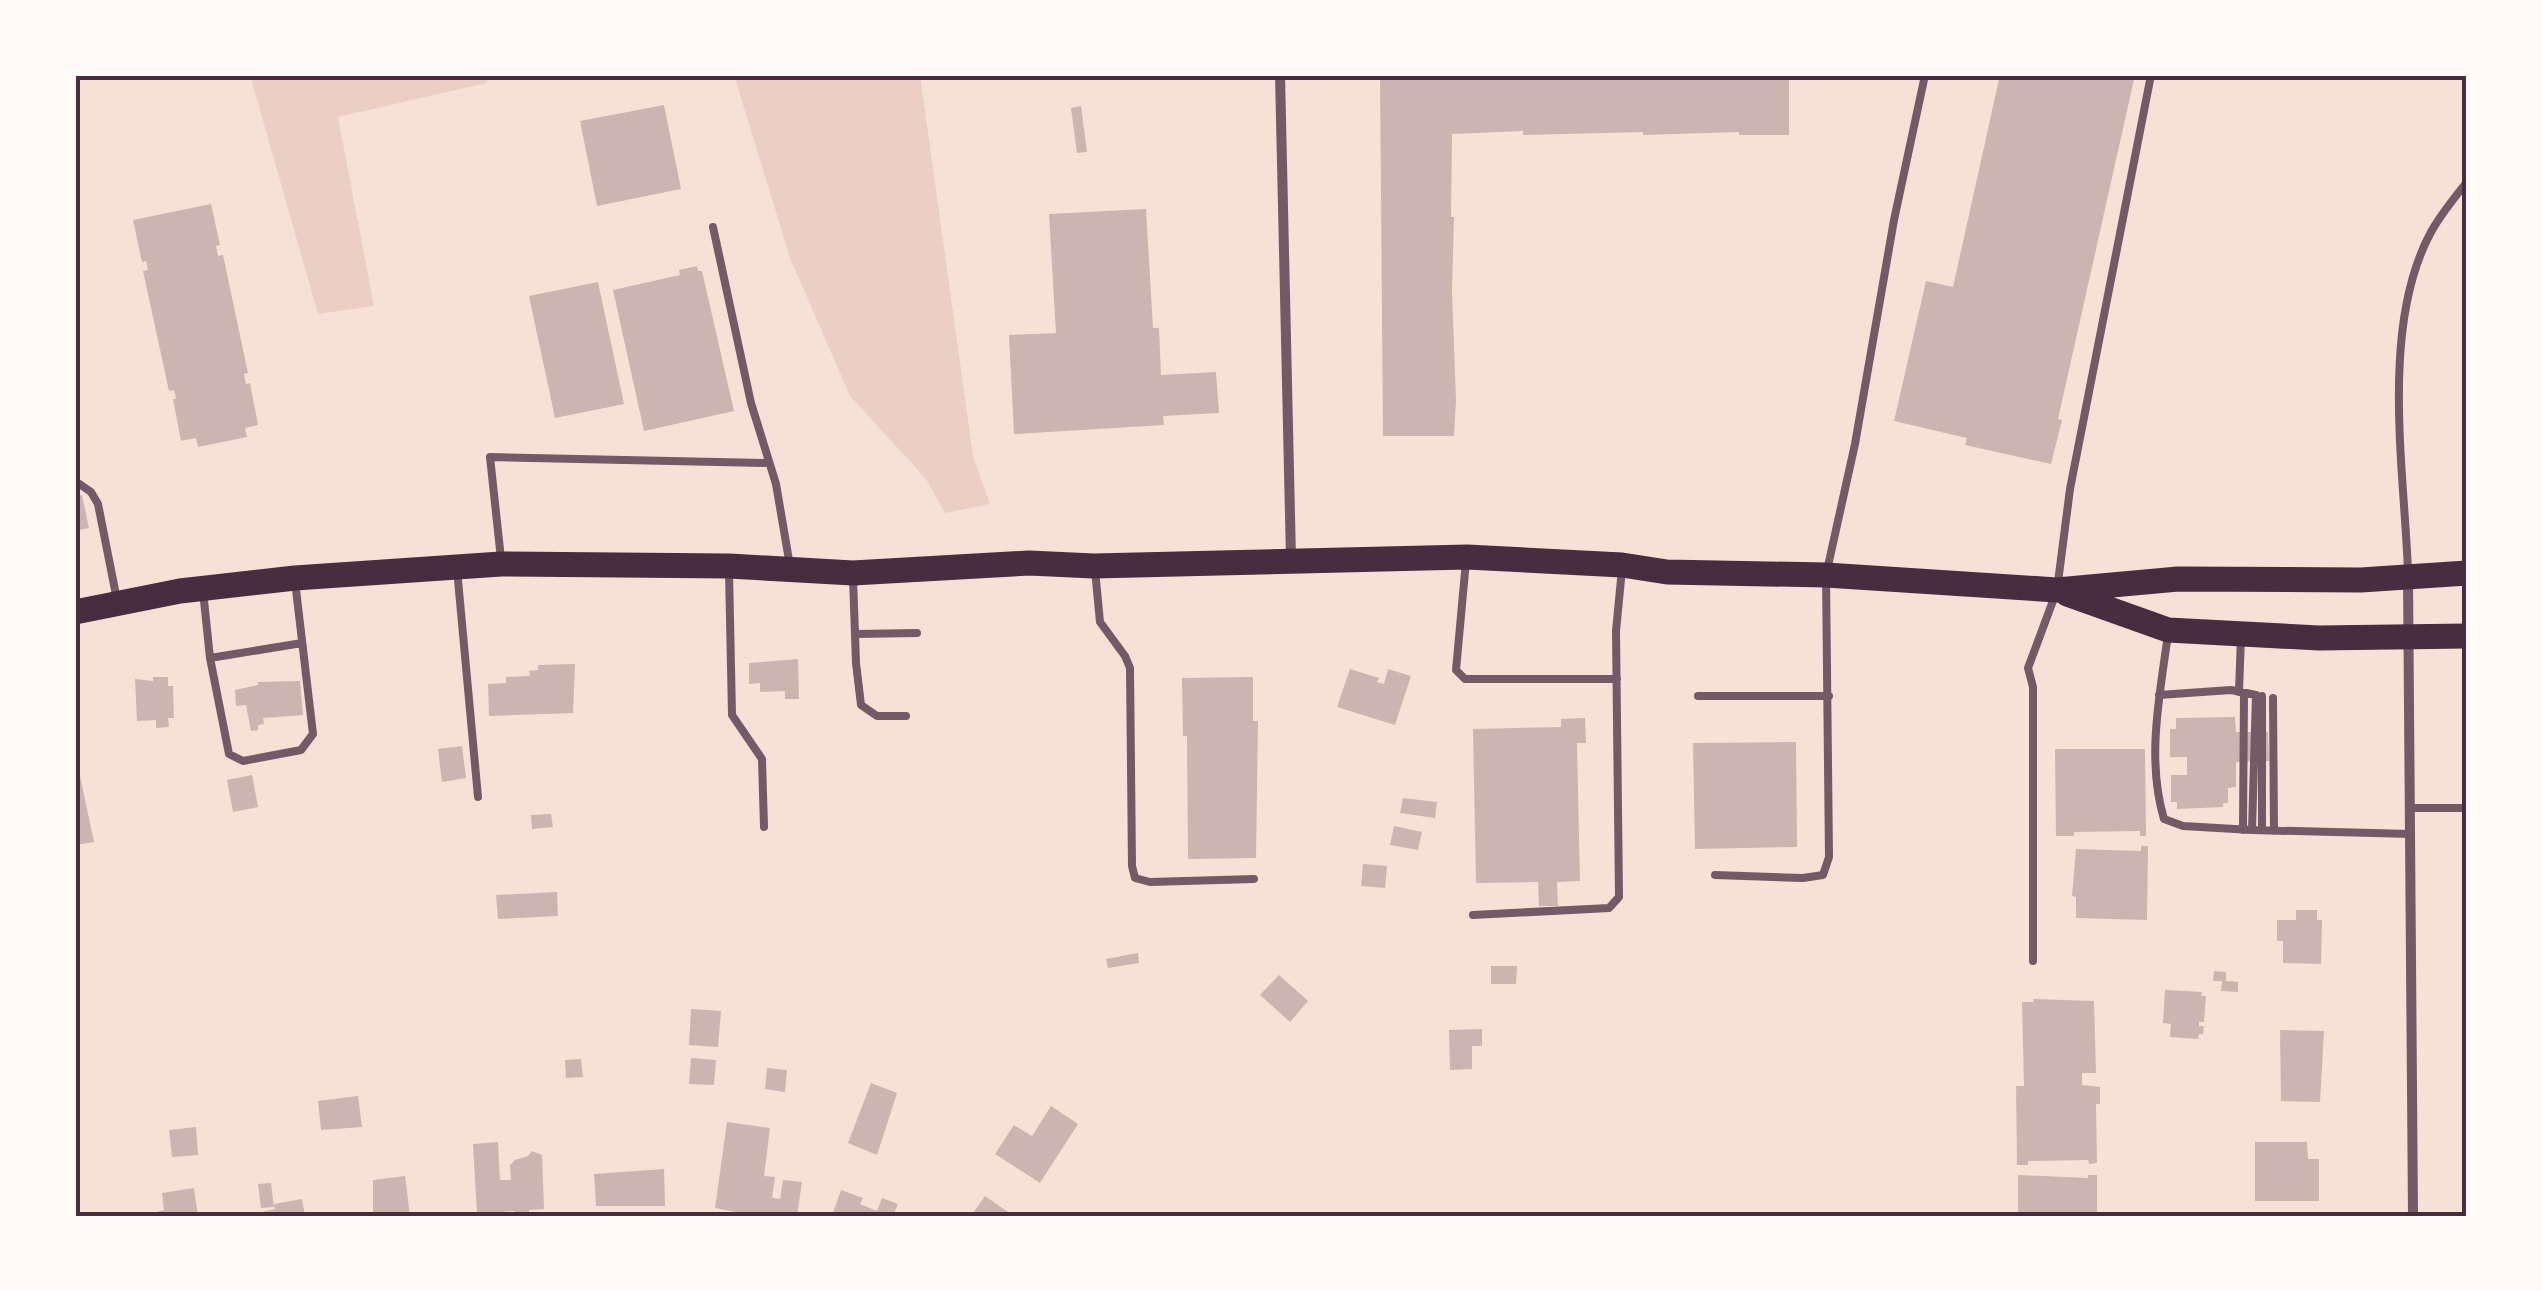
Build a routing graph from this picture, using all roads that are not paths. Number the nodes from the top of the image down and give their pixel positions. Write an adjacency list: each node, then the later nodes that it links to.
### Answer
1 (1280, 75): 9 (street)
2 (1925, 75): 18 (lane)
3 (2152, 75): 21 (lane)
4 (2467, 182): 19 (lane)
5 (713, 226): 6 (lane)
6 (770, 464): 10 (lane); 15 (lane)
7 (75, 481): 23 (lane)
8 (1467, 557): 9 (main road); 12 (main road); 33 (lane)
9 (1291, 560): 14 (main road)
10 (501, 564): 11 (main road); 13 (main road)
11 (457, 565): 20 (main road); 41 (lane)
12 (1622, 565): 18 (main road); 33 (lane)
13 (728, 566): 15 (main road); 44 (lane)
14 (1094, 566): 17 (main road); 49 (lane)
15 (790, 570): 17 (main road)
16 (2467, 572): 19 (main road)
17 (853, 573): 27 (lane)
18 (1826, 575): 21 (main road); 37 (lane)
19 (2408, 576): 21 (main road); 30 (street)
20 (294, 578): 22 (main road); 31 (lane)
21 (2057, 590): 25 (main road); 51 (lane)
22 (204, 591): 23 (main road); 32 (lane)
23 (118, 605): 24 (main road)
24 (75, 612)
25 (2168, 630): 28 (main road); 35 (lane)
26 (917, 632): 27 (lane)
27 (856, 634): 40 (lane)
28 (2241, 636): 30 (main road); 34 (lane)
29 (2467, 636): 30 (main road)
30 (2411, 639): 42 (street)
31 (302, 643): 32 (lane); 32 (lane)
32 (210, 658)
33 (1618, 679): 50 (lane)
34 (2242, 692): 35 (lane); 45 (lane)
35 (2159, 694): 45 (lane)
36 (1698, 696): 37 (lane)
37 (1829, 696): 48 (lane)
38 (2262, 696): 45 (lane)
39 (2273, 698): 46 (lane)
40 (906, 716)
41 (478, 796)
42 (2410, 808): 43 (lane); 47 (street)
43 (2467, 808)
44 (764, 827)
45 (2252, 830): 46 (lane)
46 (2274, 830): 47 (lane)
47 (2411, 834): 52 (street)
48 (1714, 875)
49 (1254, 879)
50 (1473, 915)
51 (2033, 961)
52 (2412, 1216)

